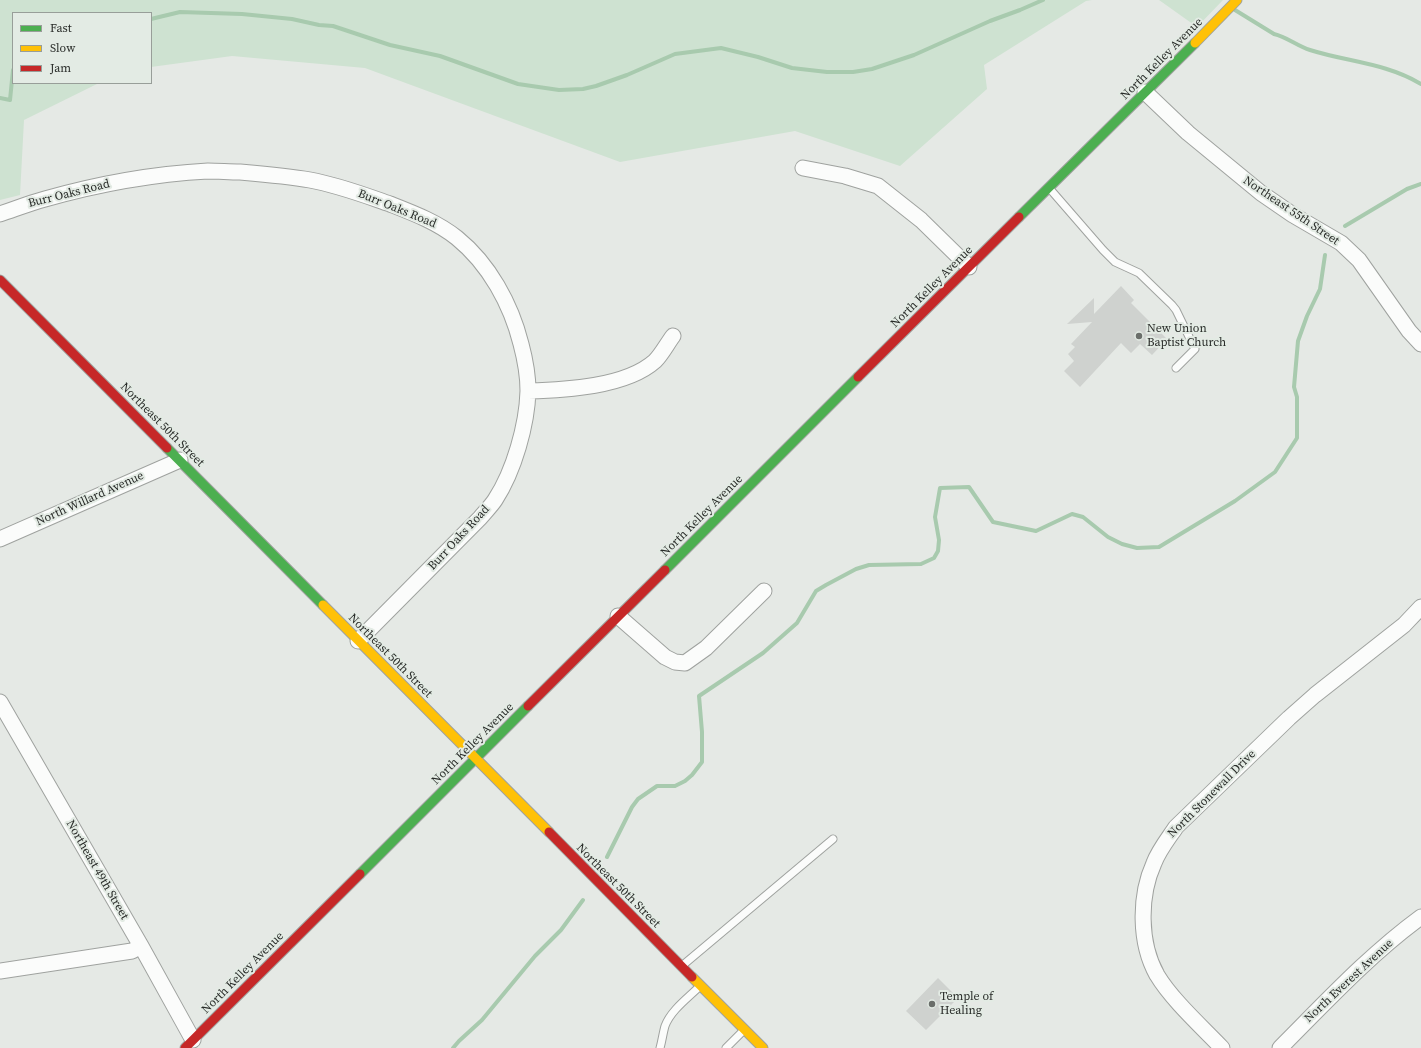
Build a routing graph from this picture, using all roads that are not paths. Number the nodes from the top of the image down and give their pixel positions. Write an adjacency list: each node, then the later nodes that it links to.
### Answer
1 (1236, 0): 2 (street, North Kelley Avenue)
2 (1145, 92): 4 (street, North Kelley Avenue); 9 (street, Northeast 55th Street)
3 (803, 168): 6 (street)
4 (1049, 187): 6 (street, North Kelley Avenue); 10 (lane)
5 (0, 214): 11 (street, Burr Oaks Road)
6 (969, 267): 16 (street, North Kelley Avenue)
7 (0, 280): 12 (street, Northeast 50th Street)
8 (673, 336): 11 (street)
9 (1421, 344)
10 (1176, 368)
11 (528, 391): 17 (street, Burr Oaks Road)
12 (180, 460): 13 (street, North Willard Avenue); 17 (street, Northeast 50th Street)
13 (0, 539)
14 (764, 591): 16 (street)
15 (1421, 607): 31 (street, North Stonewall Drive)
16 (618, 616): 19 (street, North Kelley Avenue)
17 (358, 641): 19 (street, Northeast 50th Street)
18 (0, 702): 22 (street, Northeast 49th Street)
19 (475, 759): 23 (street, Northeast 50th Street); 27 (street, North Kelley Avenue)
20 (833, 839): 23 (lane)
21 (1419, 922): 32 (street, North Everest Avenue)
22 (141, 946): 24 (street); 27 (street, Northeast 49th Street)
23 (682, 967): 25 (street, Northeast 50th Street)
24 (0, 971)
25 (700, 985): 26 (street, Northeast 50th Street); 28 (lane)
26 (744, 1030): 29 (lane); 30 (street, Northeast 50th Street)
27 (189, 1044)
28 (660, 1048)
29 (726, 1048)
30 (763, 1048)
31 (1222, 1048)
32 (1280, 1048)

